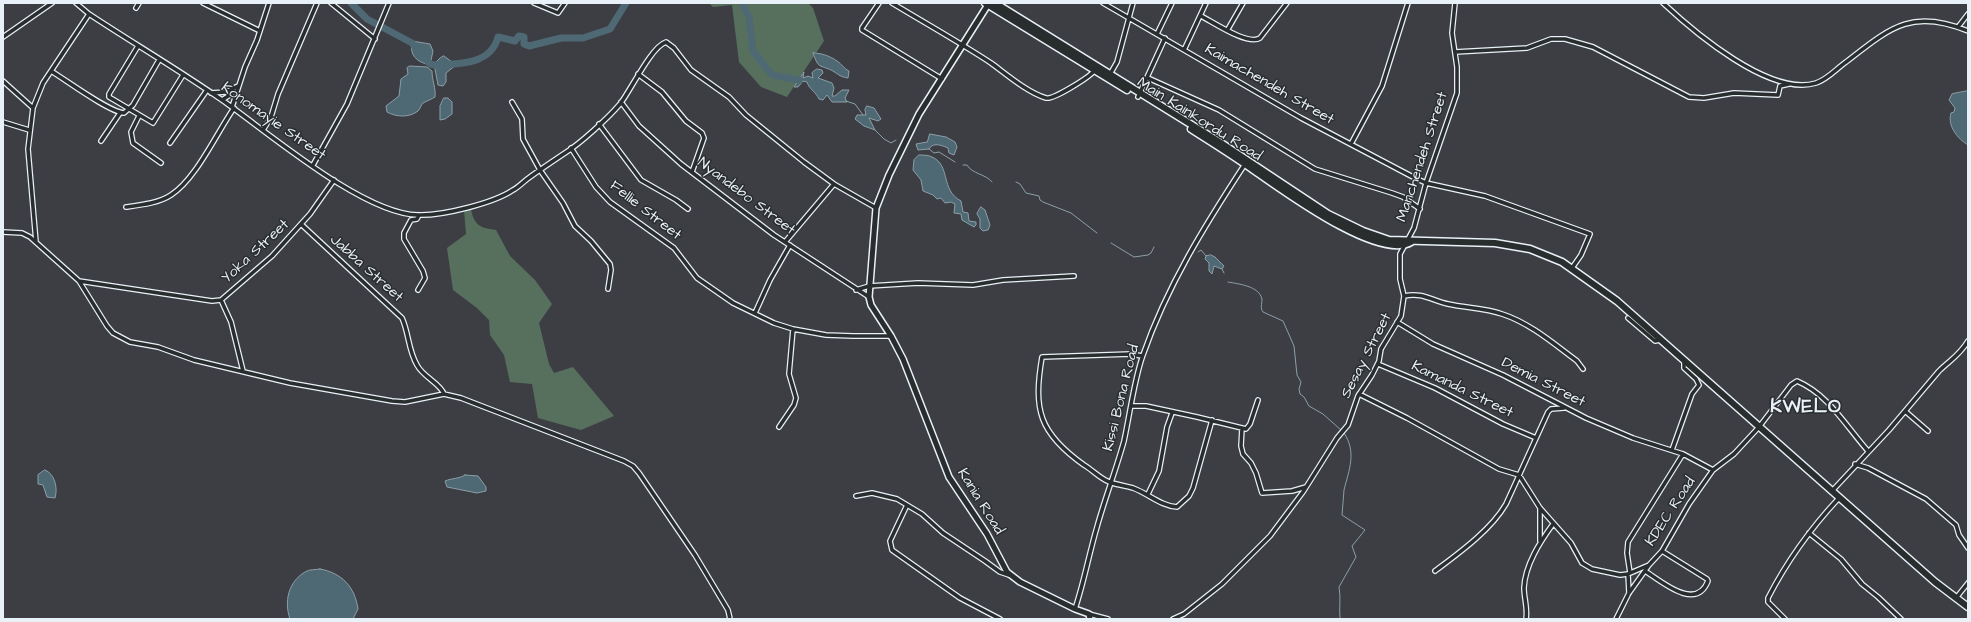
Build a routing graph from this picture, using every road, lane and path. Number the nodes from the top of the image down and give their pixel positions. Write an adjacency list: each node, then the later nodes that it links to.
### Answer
1 (43, 3): 25 (street)
2 (52, 3): 25 (street)
3 (76, 3): 27 (street, Konomayie Street)
4 (139, 3): 26 (street)
5 (203, 3): 33 (street)
6 (269, 3): 33 (street)
7 (317, 3): 70 (street)
8 (331, 3): 38 (street)
9 (389, 3): 38 (street)
10 (534, 3): 11 (street)
11 (565, 3)
12 (879, 3): 51 (street)
13 (892, 3): 39 (street)
14 (995, 3): 41 (main road)
15 (1103, 3): 30 (street, Kaimachendeh Street)
16 (1133, 3): 30 (street)
17 (1172, 3): 35 (street)
18 (1206, 3): 29 (street)
19 (1243, 3): 32 (street)
20 (1287, 3): 32 (street)
21 (1408, 3): 73 (street)
22 (1455, 3): 43 (street, Manchendeh Street)
23 (1663, 3): 53 (street)
24 (988, 4): 39 (main road); 41 (main road)
25 (47, 6): 36 (street)
26 (136, 8)
27 (89, 14): 40 (street, Konomayie Street); 46 (street)
28 (1968, 14): 31 (street)
29 (1201, 16): 32 (street); 42 (street)
30 (1128, 18): 35 (street, Kaimachendeh Street); 49 (street)
31 (1958, 27): 34 (street); 53 (street)
32 (1228, 30)
33 (260, 31): 54 (street)
34 (1968, 31)
35 (1157, 34): 37 (street, Kaimachendeh Street)
36 (3, 37)
37 (1165, 38): 42 (street, Kaimachendeh Street); 50 (street)
38 (375, 39): 78 (street)
39 (962, 44): 45 (street); 51 (main road)
40 (138, 46): 44 (street, Konomayie Street); 64 (street)
41 (1061, 47): 45 (main road); 49 (main road)
42 (1184, 50): 73 (street, Kaimachendeh Street)
43 (1455, 52): 53 (street); 83 (street, Manchendeh Street)
44 (160, 60): 48 (street, Konomayie Street); 64 (street)
45 (1095, 70): 49 (main road)
46 (51, 71): 62 (street); 65 (street)
47 (638, 74): 61 (street, Konomayie Street); 81 (street); 84 (street, Konomayie Street)
48 (184, 75): 55 (street, Konomayie Street); 66 (street)
49 (1109, 76): 58 (main road)
50 (1148, 78): 58 (street); 88 (street)
51 (942, 79): 86 (main road)
52 (3, 81): 62 (street)
53 (1789, 84)
54 (238, 86): 56 (street); 57 (street)
55 (207, 90): 57 (street, Konomayie Street); 72 (street)
56 (236, 91): 59 (street); 63 (street)
57 (211, 93): 59 (street, Konomayie Street)
58 (1139, 95): 74 (main road)
59 (222, 100): 63 (street, Konomayie Street)
60 (512, 102): 80 (street)
61 (621, 102): 68 (street, Konomayie Street); 81 (street, Nyandebo Street)
62 (33, 108): 69 (street)
63 (233, 108): 70 (street, Konomayie Street); 85 (street)
64 (129, 110): 65 (street); 66 (street)
65 (120, 113): 71 (street)
66 (140, 116): 76 (street)
67 (3, 122): 69 (street)
68 (599, 124): 75 (street, Konomayie Street); 87 (street)
69 (29, 130): 92 (street)
70 (263, 130): 78 (street, Konomayie Street)
71 (101, 141)
72 (170, 142)
73 (1351, 144): 83 (street, Kaimachendeh Street)
74 (1220, 145): 77 (main road, Main Kainkordu Road); 79 (main road)
75 (571, 148): 80 (street, Konomayie Street); 106 (street, Fellie Street)
76 (161, 163)
77 (1245, 164): 79 (main road, Main Kainkordu Road); 113 (street, Kissi Bona Road)
78 (313, 165): 82 (street, Konomayie Street)
79 (1255, 168): 94 (main road)
80 (540, 170): 89 (street, Konomayie Street); 100 (street)
81 (692, 172): 93 (street, Nyandebo Street)
82 (334, 180): 89 (street, Konomayie Street); 90 (street, Yoka Street)
83 (1426, 183): 88 (street, Manchendeh Street); 96 (street, Kaimachendeh Street)
84 (834, 184): 86 (street); 93 (street)
85 (126, 207)
86 (876, 208): 99 (main road)
87 (688, 209)
88 (1420, 209): 94 (street, Manchendeh Street)
89 (419, 215): 101 (street)
90 (302, 225): 105 (street, Yoka Street); 118 (street, Jabba Street)
91 (3, 232): 92 (street)
92 (36, 242): 98 (street)
93 (785, 242): 95 (street, Nyandebo Street)
94 (1406, 243): 96 (main road); 103 (street, Sesay Street)
95 (790, 245): 102 (street, Nyandebo Street); 106 (street)
96 (1572, 268): 111 (main road)
97 (1074, 276): 99 (street)
98 (79, 281): 105 (street, Yoka Street); 117 (street)
99 (869, 286): 102 (street); 104 (main road)
100 (608, 289)
101 (418, 290)
102 (856, 290): 104 (street, Nyandebo Street)
103 (1404, 296): 108 (street, Sesay Street); 116 (street)
104 (869, 297): 110 (main road, Kania Road)
105 (221, 300): 117 (street)
106 (755, 313): 109 (street, Fellie Street)
107 (1628, 318): 111 (street)
108 (1397, 322): 115 (street, Sesay Street); 122 (street, Demia Street)
109 (792, 329): 110 (street, Fellie Street); 127 (street)
110 (891, 336): 154 (main road, Kania Road)
111 (1660, 340): 114 (main road)
112 (1968, 342): 123 (street)
113 (1142, 356): 121 (street, Kissi Bona Road); 137 (street)
114 (1684, 361): 126 (main road); 131 (street)
115 (1378, 364): 119 (street, Sesay Street); 130 (street, Kamanda Street)
116 (1583, 369)
117 (243, 371): 118 (street)
118 (444, 394): 161 (street)
119 (1359, 394): 136 (street); 138 (street, Sesay Street)
120 (1258, 400): 128 (street)
121 (1132, 406): 124 (street); 137 (street, Kissi Bona Road)
122 (1566, 407): 130 (street); 131 (street, Demia Street)
123 (1905, 411): 129 (street); 132 (street)
124 (1172, 413): 125 (street); 140 (street)
125 (1212, 420): 128 (street); 140 (street)
126 (1759, 427): 132 (street, KDEC Road); 135 (street, KDEC Road); 139 (main road)
127 (779, 428)
128 (1242, 428): 138 (street)
129 (1928, 431)
130 (1536, 438): 136 (street)
131 (1672, 450): 133 (street, Demia Street)
132 (1868, 450): 134 (street)
133 (1683, 454): 135 (street, Demia Street); 153 (street)
134 (1855, 464): 139 (street); 148 (street)
135 (1713, 470): 149 (street, KDEC Road)
136 (1519, 475): 144 (street); 151 (street)
137 (1112, 483): 140 (street); 159 (street, Kissi Bona Road)
138 (1306, 487): 164 (street, Sesay Street)
139 (1832, 491): 142 (main road)
140 (1148, 494)
141 (856, 496): 143 (street)
142 (1839, 498): 146 (street); 157 (main road)
143 (907, 505): 154 (street); 162 (street)
144 (1540, 508): 145 (street); 147 (street)
145 (1553, 524): 147 (street); 153 (street)
146 (1809, 534): 167 (street); 168 (street)
147 (1540, 542): 165 (street)
148 (1968, 548)
149 (1662, 551): 150 (street, KDEC Road); 152 (street)
150 (1649, 565): 152 (street, KDEC Road); 153 (street)
151 (1435, 571)
152 (1645, 571): 156 (street, KDEC Road)
153 (1629, 574): 156 (street)
154 (1010, 575): 159 (main road, Kania Road)
155 (1968, 584): 157 (street)
156 (1629, 593): 166 (street, KDEC Road)
157 (1956, 598): 158 (main road)
158 (1968, 607)
159 (1075, 609): 160 (main road, Kania Road)
160 (1090, 616): 163 (street)
161 (730, 619)
162 (1000, 619)
163 (1108, 619)
164 (1173, 619)
165 (1526, 619)
166 (1616, 619)
167 (1785, 619)
168 (1901, 619)

